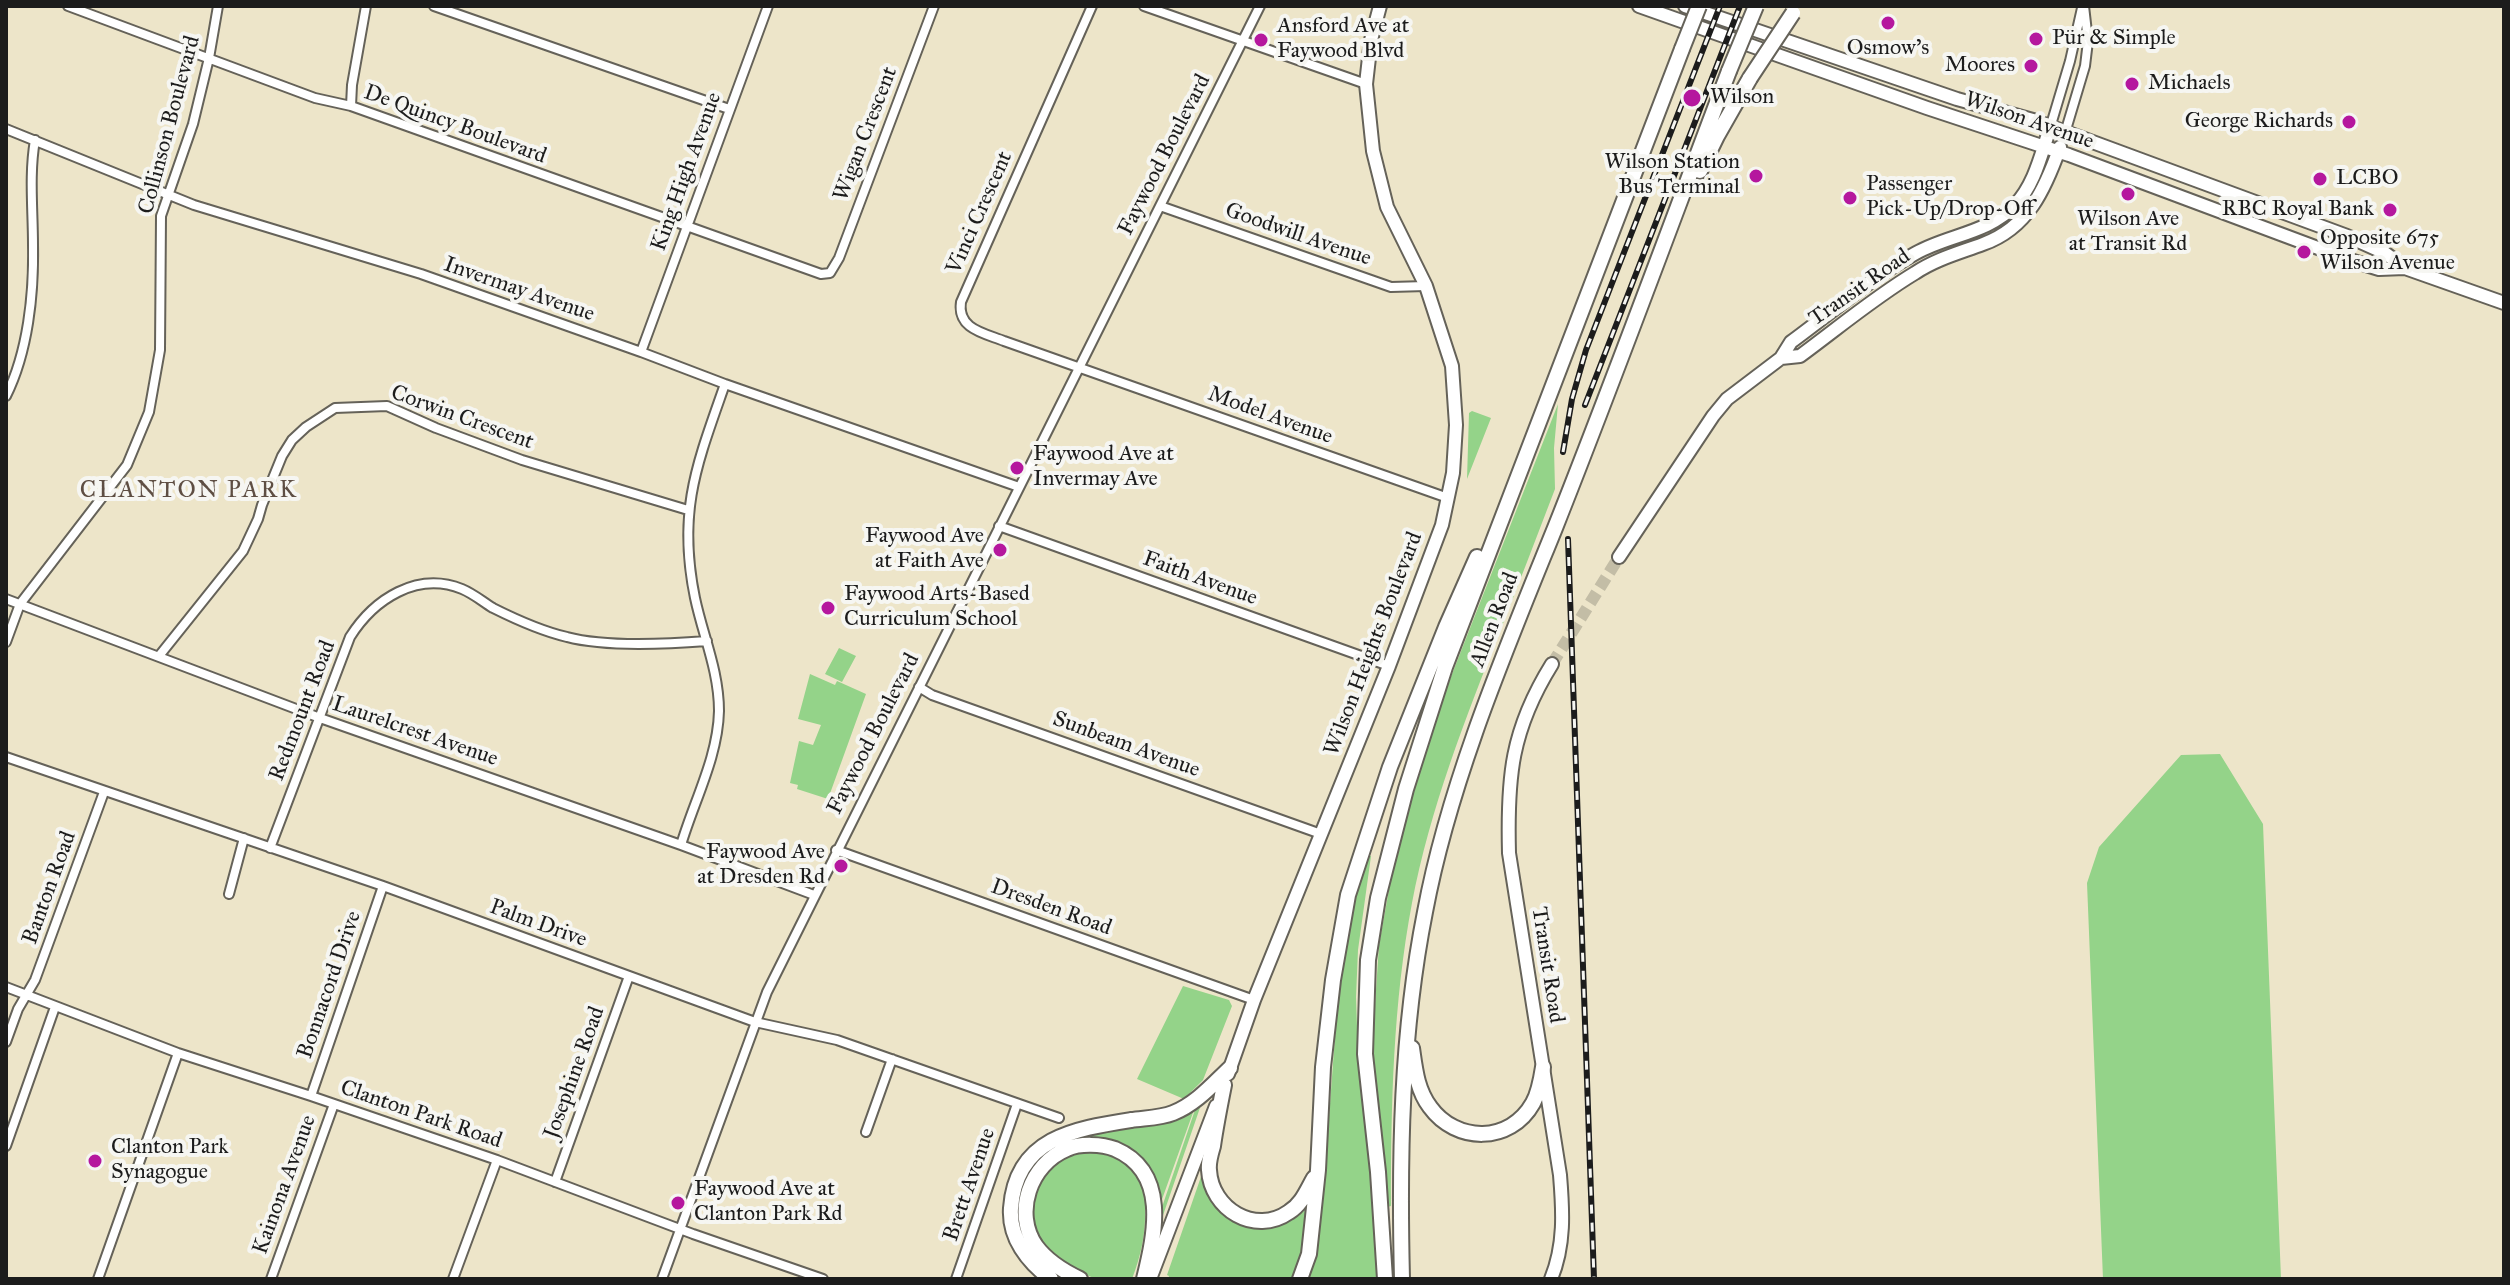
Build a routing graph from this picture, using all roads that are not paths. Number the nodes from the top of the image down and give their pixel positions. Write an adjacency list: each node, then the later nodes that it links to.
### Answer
1 (68, 6): 16 (street, De Quincy Boulevard)
2 (218, 6): 19 (street, Collinson Boulevard)
3 (366, 6): 21 (street)
4 (434, 6): 22 (street)
5 (768, 6): 22 (street, King High Avenue)
6 (934, 6): 36 (street, Wigan Crescent)
7 (1092, 6): 41 (street, Vinci Crescent)
8 (1144, 6): 18 (street)
9 (1260, 6): 18 (street, Faywood Boulevard)
10 (1380, 6): 20 (main road, Wilson Heights Boulevard)
11 (1639, 6): 27 (main road, Wilson Avenue)
12 (1685, 6): 23 (main road, Wilson Avenue)
13 (1699, 6): 44 (highway, Allen Road, bridge)
14 (1756, 6): 31 (highway, Allen Road, bridge)
15 (2083, 6): 23 (street); 25 (street)
16 (80, 8): 19 (street, De Quincy Boulevard)
17 (1796, 10): 31 (highway, bridge)
18 (1242, 41): 20 (street); 30 (street, Faywood Boulevard)
19 (209, 58): 21 (street, De Quincy Boulevard); 29 (street, Collinson Boulevard)
20 (1366, 84): 37 (main road, Wilson Heights Boulevard)
21 (351, 106): 32 (street, De Quincy Boulevard)
22 (729, 109): 32 (street, King High Avenue)
23 (2050, 128): 25 (main road, Wilson Avenue); 27 (main road, Transit Road)
24 (6, 129): 26 (street, Invermay Avenue)
25 (2065, 133): 28 (main road, Transit Road); 33 (main road, Wilson Avenue)
26 (35, 140): 29 (street, Invermay Avenue); 43 (street)
27 (2044, 148): 28 (main road, Wilson Avenue); 40 (main road, Transit Road)
28 (2058, 152): 34 (main road, Wilson Avenue); 40 (main road, Transit Road)
29 (168, 195): 39 (street, Invermay Avenue); 51 (street, Collinson Boulevard)
30 (1160, 206): 37 (street, Goodwill Avenue); 41 (street, Faywood Boulevard)
31 (1673, 225): 75 (highway, Allen Road)
32 (685, 227): 36 (street, De Quincy Boulevard); 39 (street, King High Avenue)
33 (2347, 236): 34 (main road); 35 (main road, Wilson Avenue)
34 (2340, 256): 35 (main road, Wilson Avenue)
35 (2405, 268): 38 (main road, Wilson Avenue)
36 (830, 273)
37 (1426, 286): 46 (main road, Wilson Heights Boulevard)
38 (2504, 303)
39 (641, 352): 42 (street, Invermay Avenue)
40 (1781, 358): 49 (main road, Transit Road)
41 (1080, 367): 45 (street, Faywood Boulevard); 46 (street, Model Avenue)
42 (725, 384): 45 (street, Invermay Avenue); 47 (street)
43 (6, 396)
44 (1521, 467): 89 (highway); 102 (highway, Allen Road)
45 (1019, 487): 48 (street, Faywood Boulevard)
46 (1448, 498): 56 (main road, Wilson Heights Boulevard)
47 (688, 510): 52 (street); 54 (street, Corwin Crescent)
48 (999, 526): 56 (street, Faith Avenue); 57 (street, Faywood Boulevard)
49 (1619, 557)
50 (6, 599): 51 (street, Laurelcrest Avenue)
51 (20, 604): 53 (street, Collinson Boulevard); 54 (street, Laurelcrest Avenue)
52 (707, 641): 58 (street, Redmount Road); 63 (street)
53 (6, 642)
54 (159, 656): 58 (street, Laurelcrest Avenue)
55 (1552, 664): 79 (main road, Transit Road)
56 (1389, 666): 61 (main road, Wilson Heights Boulevard)
57 (919, 687): 61 (street, Sunbeam Avenue); 65 (street, Faywood Boulevard)
58 (320, 718): 63 (street, Laurelcrest Avenue); 64 (street, Redmount Road)
59 (6, 757): 60 (street, Palm Drive)
60 (104, 792): 62 (street, Palm Drive); 71 (street, Banton Road)
61 (1321, 834): 72 (main road, Wilson Heights Boulevard)
62 (244, 838): 64 (street, Palm Drive); 67 (street)
63 (681, 845): 68 (street, Laurelcrest Avenue)
64 (270, 848): 66 (street, Palm Drive)
65 (836, 850): 68 (street, Faywood Boulevard); 72 (street, Dresden Road)
66 (383, 886): 69 (street, Palm Drive); 82 (street, Bonnacord Drive)
67 (229, 894)
68 (814, 895): 74 (street, Faywood Boulevard)
69 (629, 976): 74 (street, Palm Drive); 90 (street, Josephine Road)
70 (6, 987): 71 (street, Clanton Park Road)
71 (27, 996): 73 (street, Clanton Park Road); 76 (street, Banton Road)
72 (1254, 1000): 80 (main road, Wilson Heights Boulevard)
73 (55, 1007): 77 (street, Clanton Park Road); 87 (street)
74 (755, 1022): 78 (street, Palm Drive); 91 (street, Faywood Boulevard)
75 (1409, 1029): 79 (highway); 103 (highway, Allen Road)
76 (6, 1042)
77 (178, 1053): 82 (street, Clanton Park Road); 93 (street)
78 (892, 1059): 84 (street, Palm Drive); 86 (street)
79 (1543, 1067): 104 (main road, Transit Road)
80 (1230, 1068): 81 (main road, Wilson Heights Boulevard); 99 (highway)
81 (1224, 1085): 89 (highway); 92 (main road, Wilson Heights Boulevard)
82 (311, 1096): 83 (street, Clanton Park Road)
83 (334, 1104): 88 (street, Clanton Park Road); 94 (street, Kainona Avenue)
84 (1017, 1104): 85 (street, Palm Drive); 98 (street, Brett Avenue)
85 (1059, 1118)
86 (866, 1132)
87 (6, 1146)
88 (497, 1160): 90 (street, Clanton Park Road); 95 (street)
89 (1318, 1170): 101 (highway)
90 (555, 1182): 91 (street, Clanton Park Road)
91 (681, 1229): 96 (street, Faywood Boulevard); 97 (street, Clanton Park Road)
92 (1148, 1274): 100 (highway)
93 (98, 1279)
94 (271, 1279)
95 (453, 1279)
96 (662, 1279)
97 (823, 1279)
98 (956, 1279)
99 (1051, 1279)
100 (1080, 1279)
101 (1300, 1279)
102 (1385, 1279)
103 (1402, 1279)
104 (1551, 1279)

